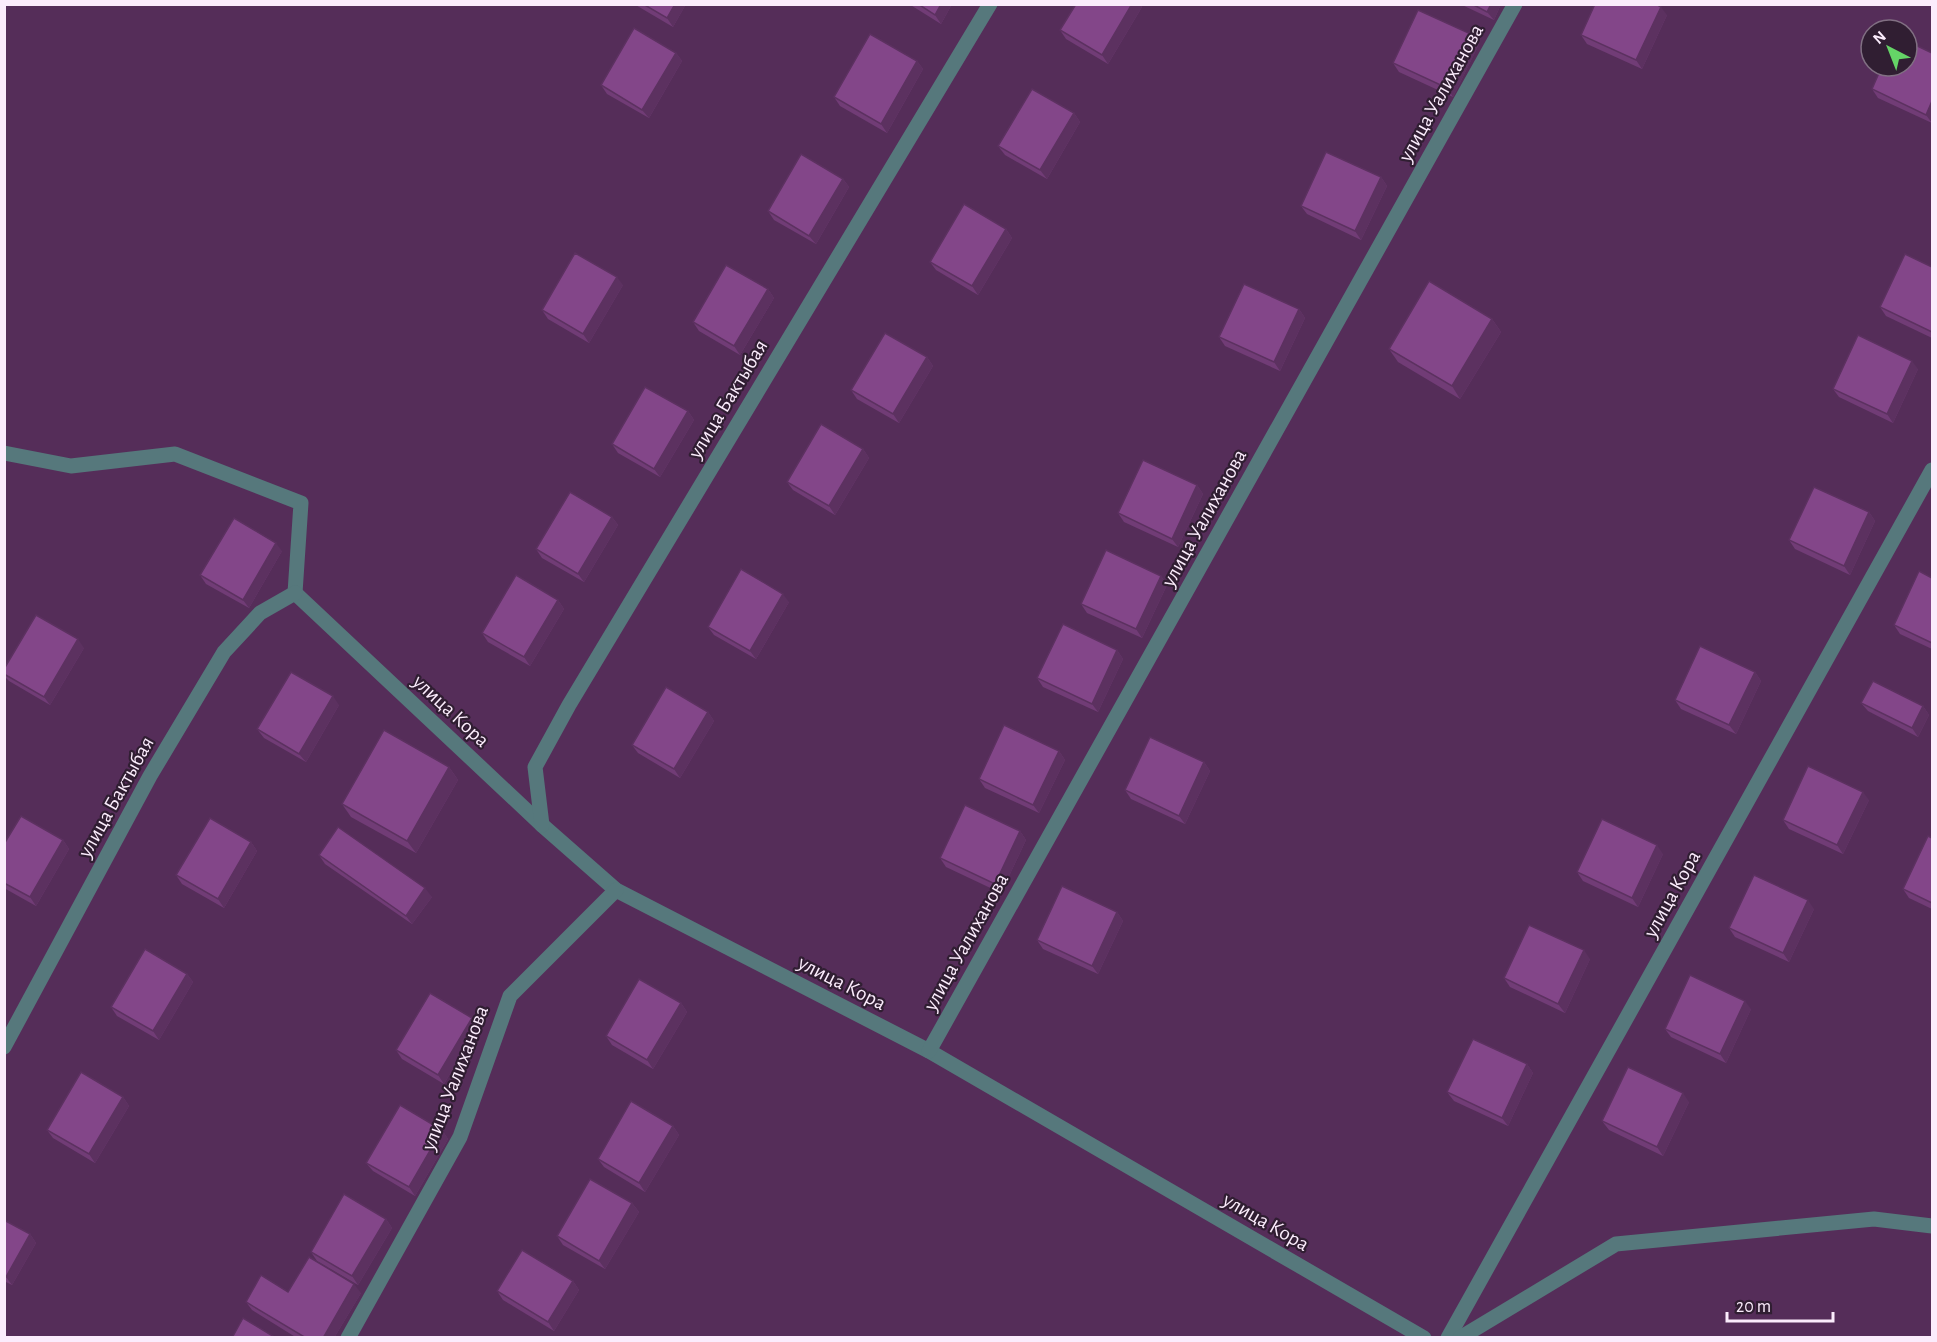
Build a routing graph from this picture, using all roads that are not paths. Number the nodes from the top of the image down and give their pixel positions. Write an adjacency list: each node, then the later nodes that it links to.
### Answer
1 (990, 4): 6 (street, улица Бактыбая)
2 (1515, 4): 9 (street, улица Уалиханова)
3 (4, 453): 5 (street)
4 (1932, 470): 13 (street, улица Кора)
5 (295, 593): 6 (street, улица Кора); 8 (street, улица Бактыбая)
6 (542, 825): 7 (street, улица Кора)
7 (616, 890): 9 (street, улица Кора); 11 (street, улица Уалиханова)
8 (4, 1047)
9 (929, 1051): 12 (street, улица Кора)
10 (1932, 1226): 14 (street)
11 (348, 1338)
12 (1424, 1338)
13 (1448, 1338)
14 (1460, 1338)

